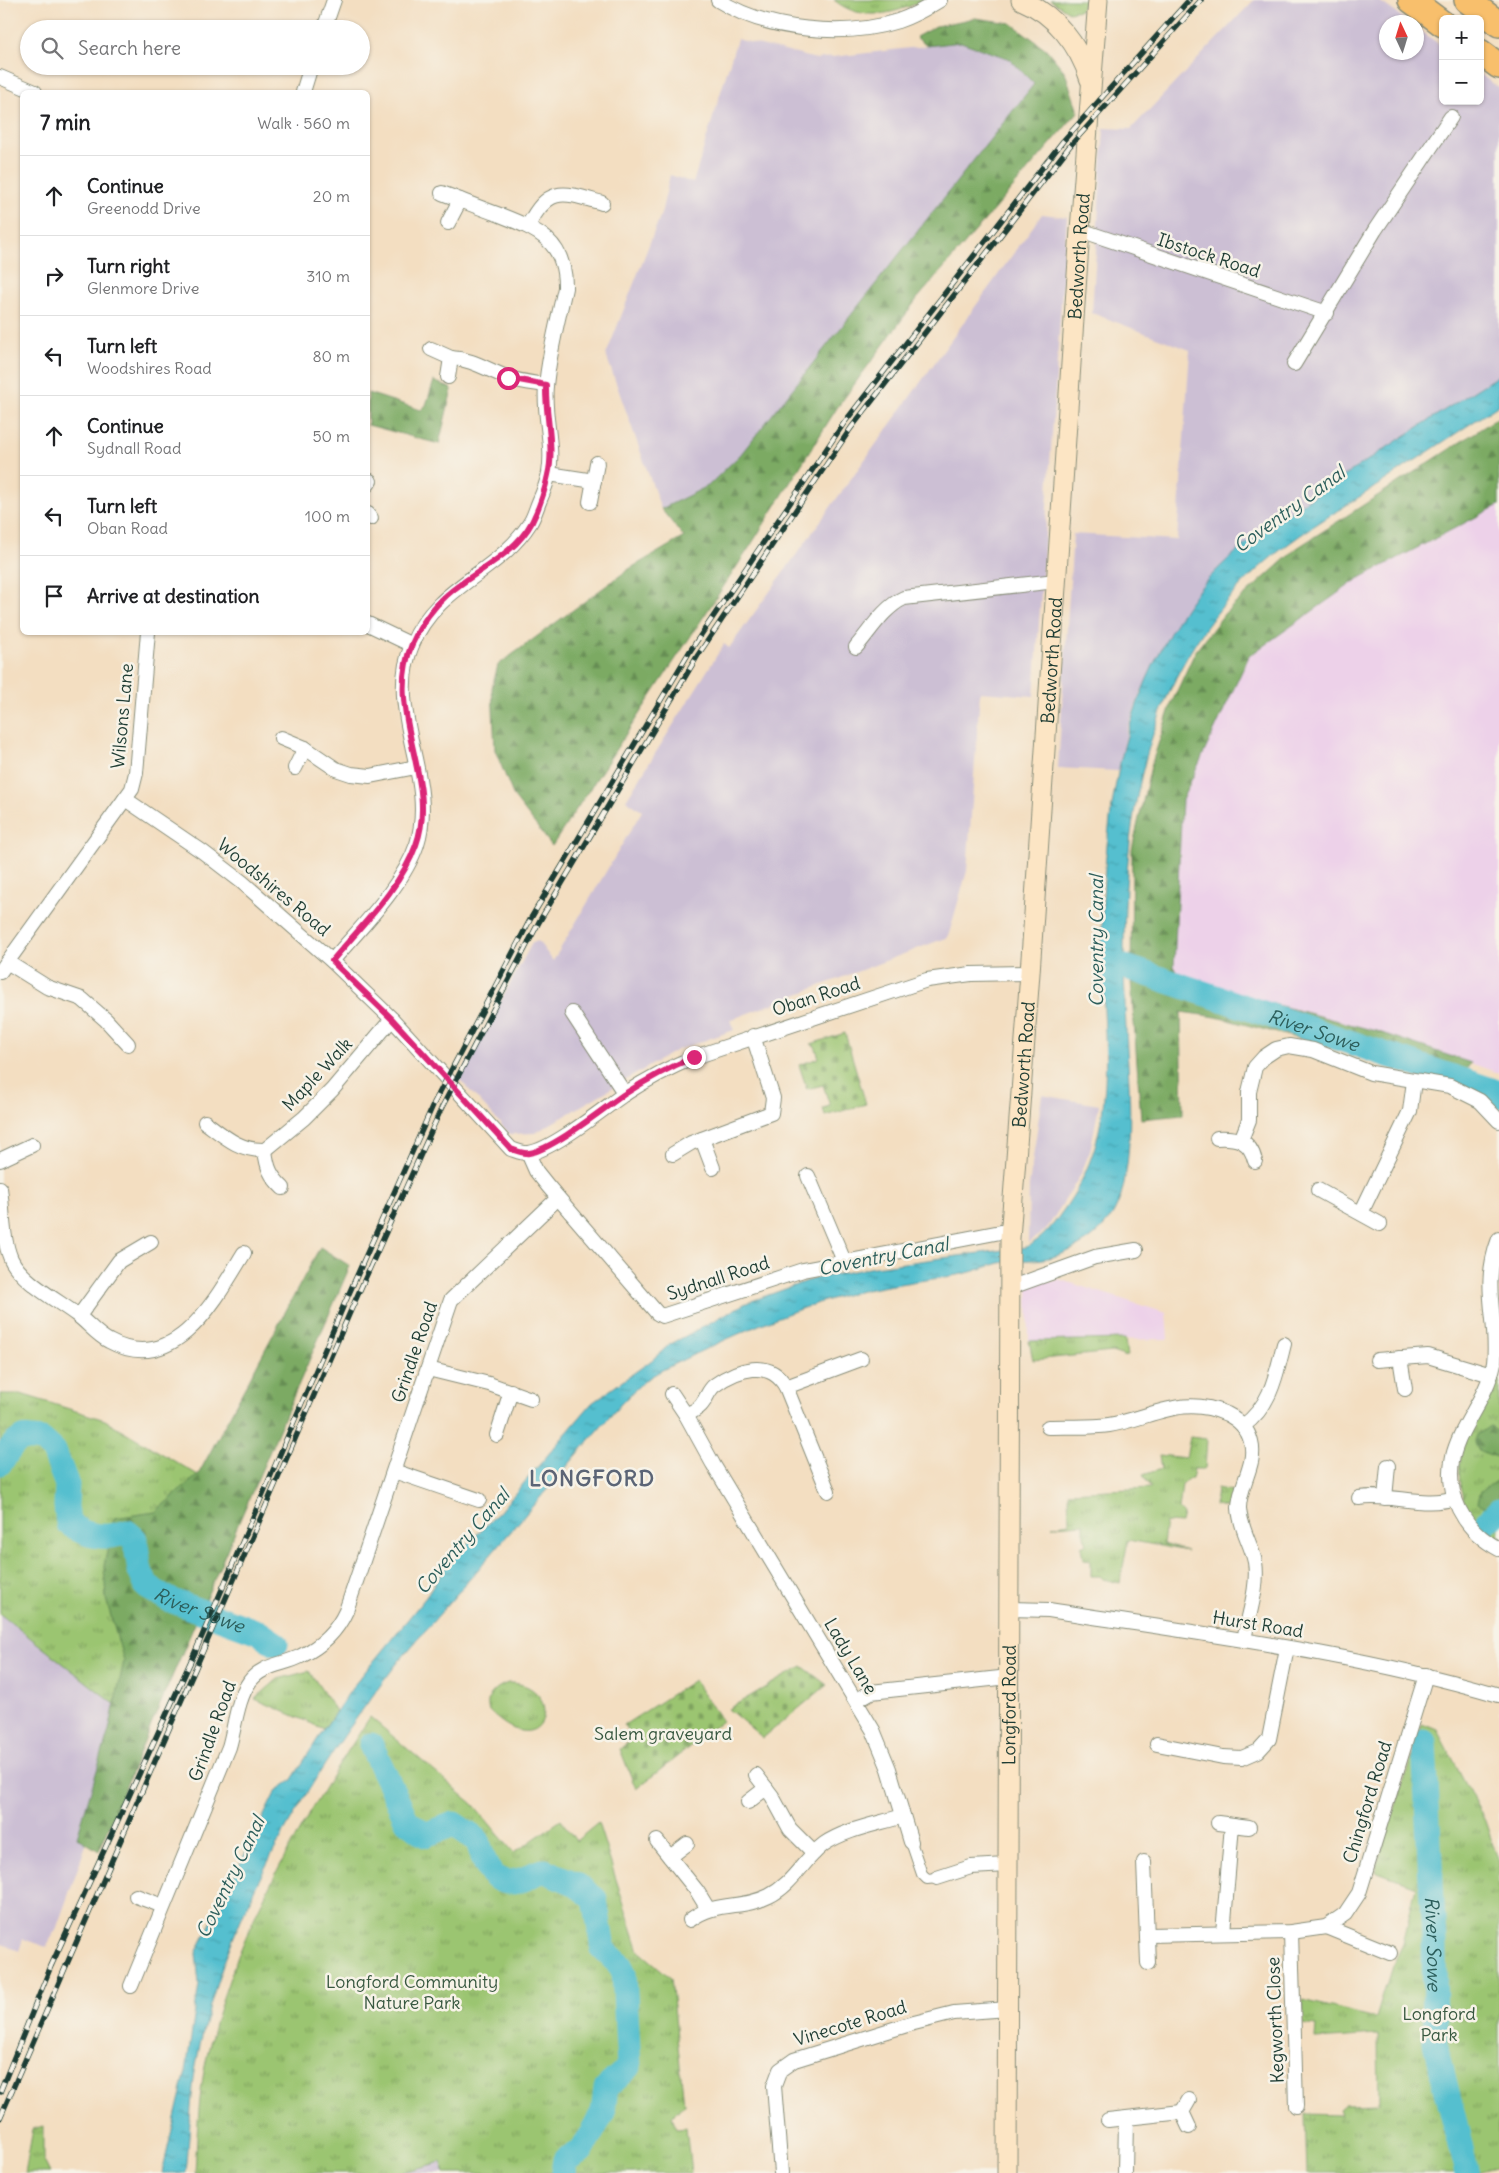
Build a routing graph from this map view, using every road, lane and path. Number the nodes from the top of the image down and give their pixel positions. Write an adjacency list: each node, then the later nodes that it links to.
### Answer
1 (334, 0): 8 (street)
2 (718, 0): 3 (street)
3 (940, 0)
4 (1021, 0): 15 (main road)
5 (1098, 0): 15 (main road)
6 (1411, 0): 9 (highway)
7 (1468, 0): 10 (highway)
8 (327, 20)
9 (1439, 21)
10 (1499, 24)
11 (1484, 55): 12 (highway)
12 (1499, 66)
13 (308, 75): 17 (street)
14 (0, 77): 16 (street)
15 (1091, 84): 24 (main road, Bedworth Road)
16 (30, 90)
17 (303, 90)
18 (1451, 117): 25 (street)
19 (442, 193): 20 (street)
20 (460, 200): 22 (street); 23 (street)
21 (602, 203): 23 (street)
22 (448, 223)
23 (528, 226): 30 (street)
24 (1080, 230): 25 (street, Ibstock Road); 35 (main road, Bedworth Road)
25 (1327, 313): 28 (street)
26 (431, 349): 27 (street)
27 (451, 358): 29 (street); 30 (street)
28 (1294, 364)
29 (448, 377)
30 (546, 385): 32 (street)
31 (597, 463): 33 (street)
32 (549, 474): 33 (street); 38 (street)
33 (594, 481): 34 (street)
34 (590, 502)
35 (1056, 580): 39 (street); 47 (main road, Bedworth Road)
36 (370, 625): 38 (street)
37 (148, 635): 44 (street, Wilsons Lane)
38 (412, 645): 42 (street)
39 (856, 647)
40 (281, 738): 41 (street)
41 (305, 748): 42 (street); 43 (street)
42 (416, 767): 45 (street)
43 (296, 768)
44 (125, 800): 45 (street, Woodshires Road); 46 (street, Wilsons Lane)
45 (332, 961): 49 (street, Woodshires Road)
46 (4, 967): 51 (street)
47 (1030, 973): 50 (street, Oban Road); 73 (main road, Bedworth Road)
48 (572, 1013): 53 (street)
49 (392, 1019): 60 (street, Maple Walk); 61 (street, Woodshires Road)
50 (754, 1036): 53 (street, Oban Road); 57 (street)
51 (128, 1044)
52 (1414, 1081): 54 (street); 58 (street); 71 (street)
53 (625, 1094): 61 (street, Oban Road)
54 (1499, 1121)
55 (205, 1122): 60 (street)
56 (1217, 1138): 58 (street)
57 (702, 1139): 62 (street); 65 (street)
58 (1241, 1140): 64 (street)
59 (32, 1145): 63 (street)
60 (265, 1150): 68 (street)
61 (528, 1153): 70 (street, Sydnall Road)
62 (672, 1154)
63 (0, 1160)
64 (1255, 1161)
65 (712, 1168)
66 (808, 1176): 79 (street)
67 (0, 1188): 78 (street)
68 (283, 1188)
69 (1318, 1190): 71 (street)
70 (558, 1198): 79 (street, Sydnall Road); 86 (street, Grindle Road)
71 (1362, 1213): 72 (street)
72 (1380, 1224)
73 (1010, 1234): 79 (street, Sydnall Road); 80 (main road, Longford Road)
74 (1499, 1239): 87 (street)
75 (151, 1242): 81 (street)
76 (1136, 1250): 80 (street)
77 (244, 1253): 81 (street)
78 (6, 1261): 81 (street)
79 (844, 1261)
80 (1009, 1283): 105 (main road, Longford Road)
81 (79, 1316)
82 (1284, 1344): 94 (street)
83 (1400, 1358): 85 (street); 87 (street); 89 (street)
84 (861, 1359): 88 (street)
85 (1377, 1360)
86 (428, 1369): 90 (street); 98 (street, Grindle Road)
87 (1490, 1375): 102 (street)
88 (786, 1387): 93 (street); 99 (street)
89 (1405, 1390)
90 (511, 1391): 92 (street); 96 (street)
91 (672, 1394): 93 (street, Lady Lane)
92 (532, 1399)
93 (686, 1415): 111 (street, Lady Lane)
94 (1243, 1426): 95 (street); 106 (street)
95 (1048, 1427)
96 (497, 1435)
97 (1388, 1466): 101 (street)
98 (394, 1471): 103 (street); 129 (street, Grindle Road)
99 (828, 1491)
100 (1360, 1498): 101 (street)
101 (1385, 1498): 102 (street)
102 (1455, 1498): 104 (street)
103 (479, 1500)
104 (1499, 1549)
105 (1008, 1609): 106 (street, Hurst Road); 109 (main road, Longford Road)
106 (1244, 1640): 107 (street, Hurst Road)
107 (1288, 1648): 108 (street, Hurst Road); 112 (street)
108 (1426, 1675): 110 (street, Hurst Road); 132 (street, Chingford Road)
109 (1009, 1677): 111 (street); 126 (main road, Longford Road)
110 (1499, 1695)
111 (857, 1700): 116 (street, Lady Lane)
112 (1157, 1744)
113 (756, 1775): 114 (street)
114 (766, 1788): 115 (street); 123 (street)
115 (748, 1802)
116 (903, 1816): 121 (street, Lady Lane); 123 (street)
117 (1218, 1823): 118 (street)
118 (1232, 1825): 119 (street); 134 (street)
119 (1249, 1827)
120 (657, 1841): 124 (street)
121 (911, 1842): 127 (street, Lady Lane)
122 (687, 1844): 124 (street)
123 (814, 1853): 130 (street)
124 (670, 1857): 130 (street)
125 (1144, 1862): 135 (street)
126 (1007, 1865): 127 (street, Lady Lane); 139 (main road, Longford Road)
127 (937, 1878)
128 (136, 1896): 129 (street)
129 (163, 1906): 138 (street, Grindle Road)
130 (708, 1908): 131 (street)
131 (690, 1920)
132 (1326, 1927): 133 (street, Chingford Road); 136 (street)
133 (1291, 1932): 134 (street, Chingford Road); 140 (street, Kegworth Close)
134 (1223, 1933): 135 (street, Chingford Road)
135 (1149, 1935): 137 (street)
136 (1390, 1953)
137 (1148, 1963)
138 (131, 1986)
139 (1008, 2009): 144 (street, Vinecote Road); 145 (main road, Longford Road)
140 (1296, 2106)
141 (1108, 2120): 142 (street)
142 (1126, 2120): 143 (street); 146 (street)
143 (1189, 2127)
144 (781, 2173)
145 (1007, 2173)
146 (1125, 2173)

